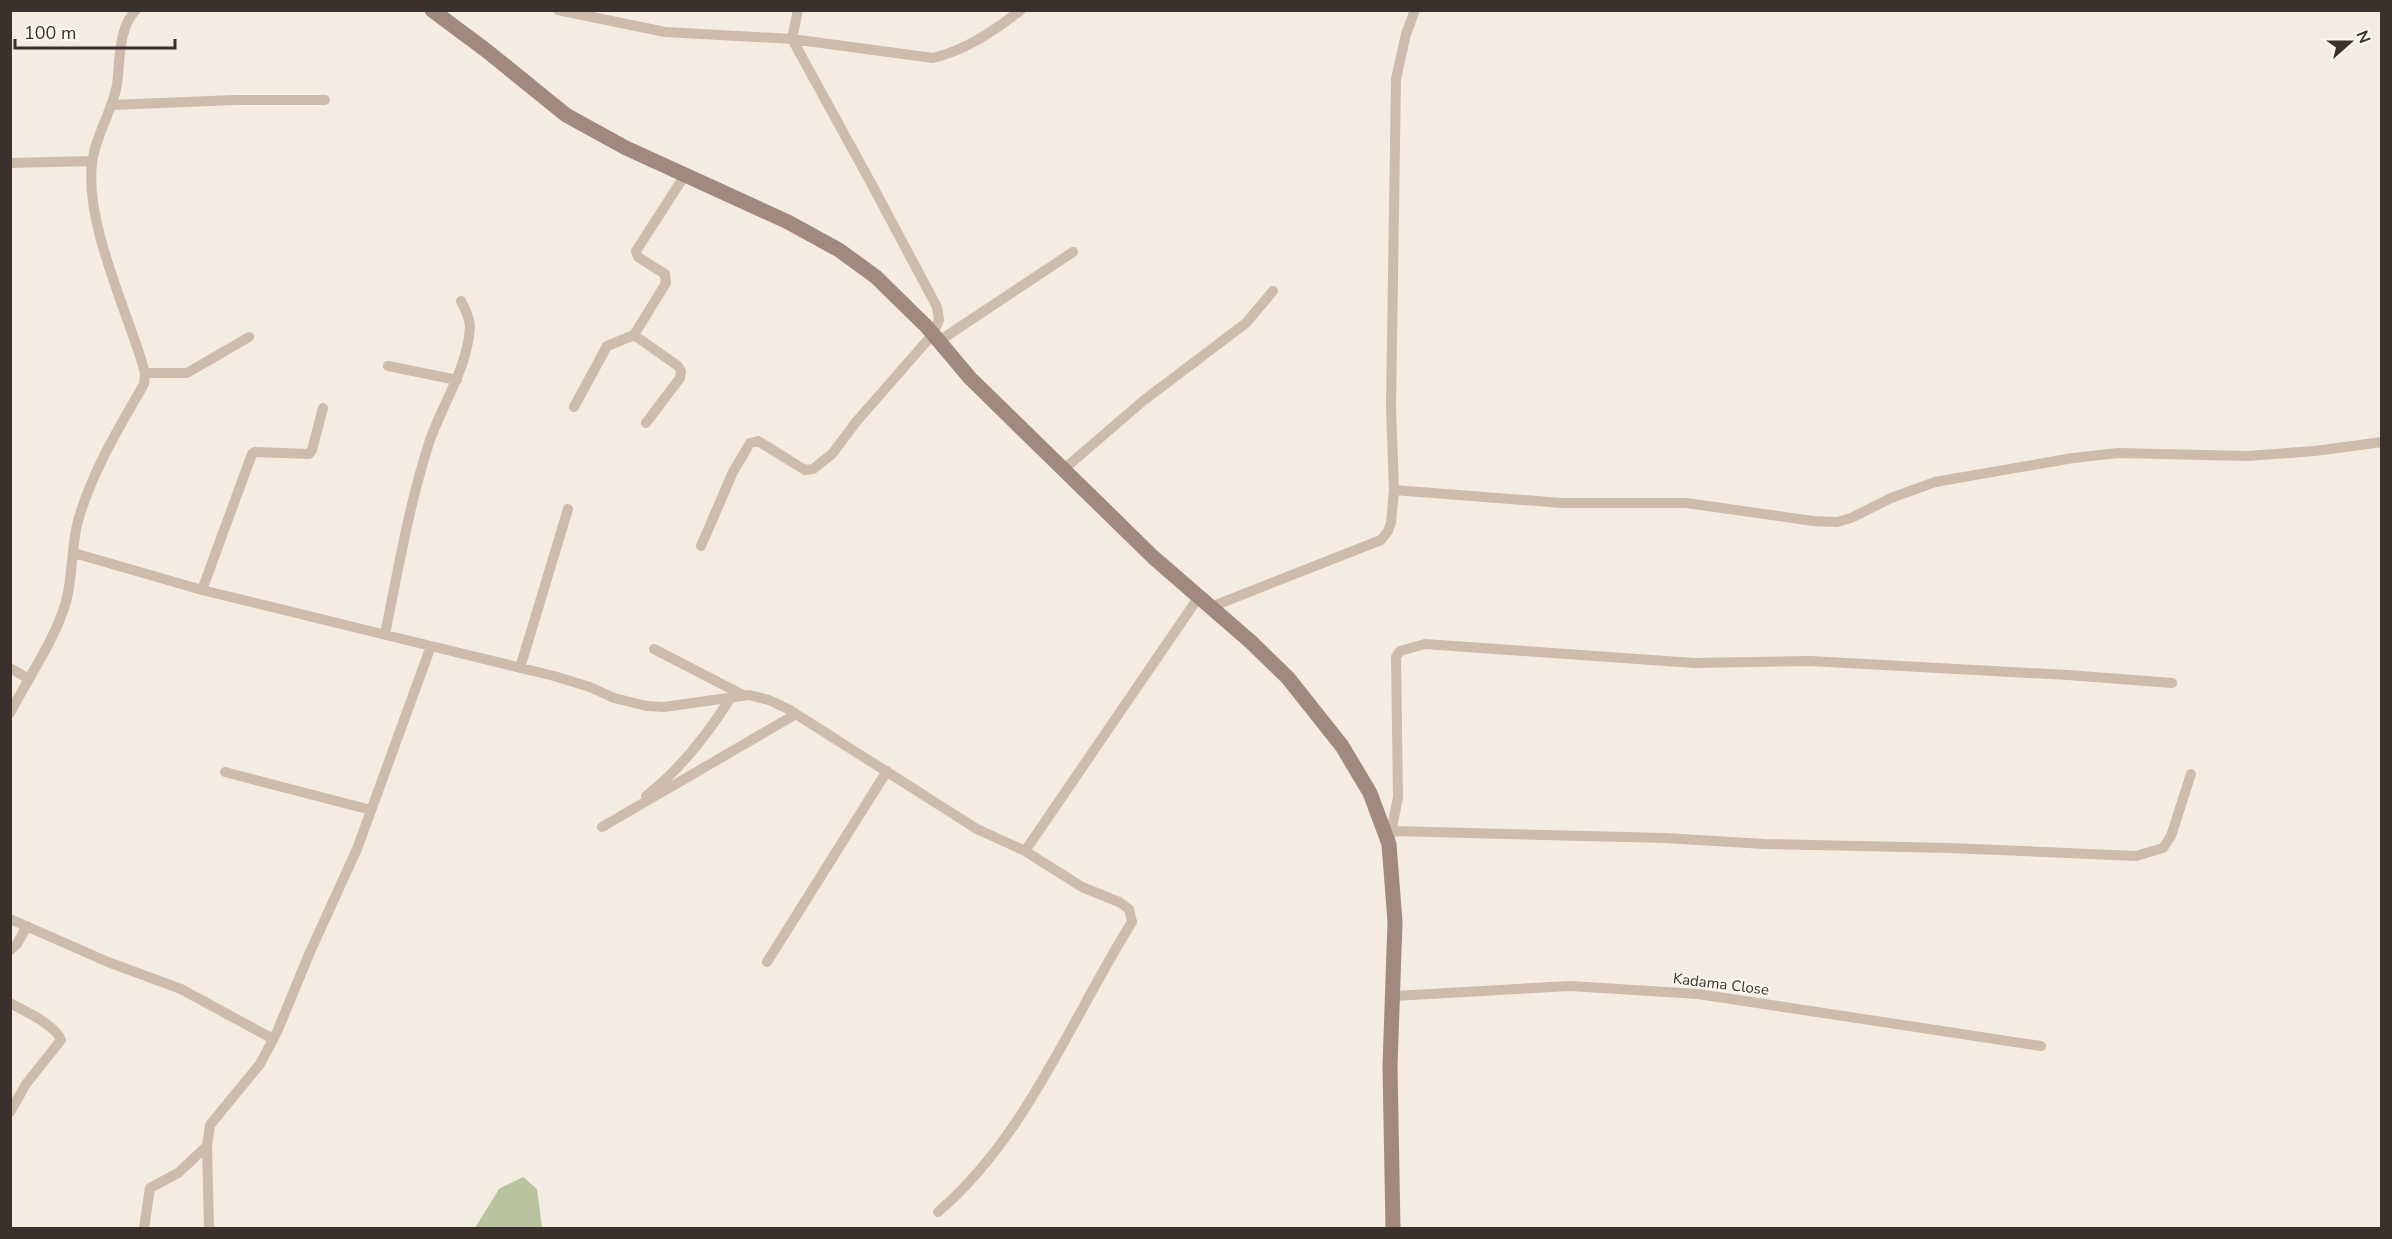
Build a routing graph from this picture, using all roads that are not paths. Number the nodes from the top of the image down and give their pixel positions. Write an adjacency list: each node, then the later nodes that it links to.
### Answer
1 (136, 10): 9 (street)
2 (558, 10): 7 (street)
3 (798, 10): 7 (street)
4 (1021, 10): 7 (street)
5 (1415, 10): 27 (street)
6 (442, 13): 12 (street)
7 (792, 39): 18 (street)
8 (326, 100): 9 (street)
9 (111, 105): 10 (street)
10 (92, 161): 11 (street); 20 (street)
11 (10, 164)
12 (685, 175): 16 (street); 18 (street)
13 (1073, 252): 18 (street)
14 (1273, 291): 26 (street)
15 (461, 301): 21 (street)
16 (634, 335): 22 (street); 24 (street)
17 (249, 337): 20 (street)
18 (936, 338): 26 (street); 29 (street)
19 (388, 366): 21 (street)
20 (145, 373): 30 (street)
21 (457, 380): 34 (street)
22 (574, 407)
23 (323, 408): 31 (street)
24 (646, 423)
25 (2382, 442): 27 (street)
26 (1064, 469): 32 (street)
27 (1394, 490): 33 (street)
28 (568, 509): 38 (street)
29 (701, 546)
30 (74, 553): 31 (street); 39 (street)
31 (202, 590): 34 (street)
32 (1198, 598): 33 (street); 49 (street)
33 (1211, 608): 48 (street)
34 (385, 634): 35 (street)
35 (431, 646): 38 (street); 47 (street)
36 (654, 649): 41 (street)
37 (10, 668): 39 (street)
38 (520, 668): 41 (street)
39 (29, 679): 42 (street)
40 (2172, 683): 48 (street)
41 (737, 696): 43 (street); 43 (street)
42 (10, 713)
43 (796, 714): 44 (street)
44 (887, 771): 49 (street); 53 (street)
45 (225, 772): 47 (street)
46 (2191, 774): 48 (street)
47 (371, 810): 56 (street)
48 (1390, 837): 54 (street)
49 (1025, 851): 60 (street)
50 (10, 919): 51 (street)
51 (27, 926): 52 (street); 56 (street)
52 (10, 950)
53 (767, 962)
54 (1394, 996): 57 (street, Kadama Close); 63 (street)
55 (10, 1004): 58 (street)
56 (273, 1039): 59 (street)
57 (2041, 1046)
58 (10, 1112)
59 (207, 1146): 61 (street); 62 (street)
60 (938, 1212)
61 (144, 1228)
62 (209, 1228)
63 (1393, 1228)

